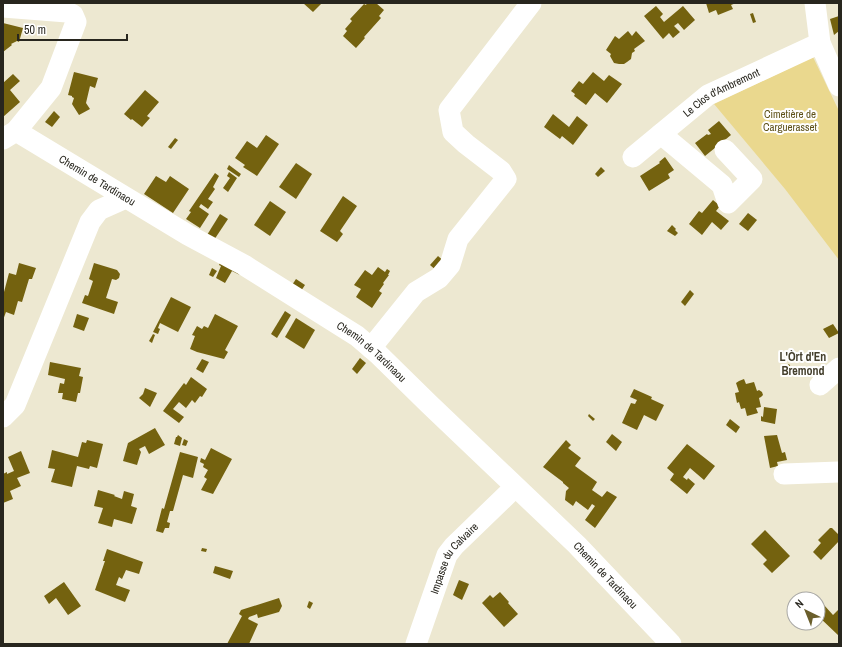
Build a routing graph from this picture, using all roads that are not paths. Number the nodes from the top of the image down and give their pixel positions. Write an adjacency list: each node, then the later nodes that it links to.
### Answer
1 (531, 3): 11 (street)
2 (815, 3): 4 (street)
3 (3, 7): 7 (street)
4 (820, 43): 5 (street); 6 (street, Le Clos d'Ambremont)
5 (839, 86)
6 (661, 134): 8 (street); 9 (street, Le Clos d'Ambremont)
7 (9, 135): 10 (street, Chemin de Tardinaou)
8 (725, 150)
9 (633, 157)
10 (126, 198): 11 (street, Chemin de Tardinaou); 14 (street)
11 (372, 348): 17 (street, Chemin de Tardinaou)
12 (839, 368): 13 (street)
13 (820, 385)
14 (3, 417)
15 (839, 472): 16 (street)
16 (784, 474)
17 (515, 487): 18 (street, Impasse du Calvaire); 19 (street, Chemin de Tardinaou)
18 (416, 644)
19 (671, 644)

